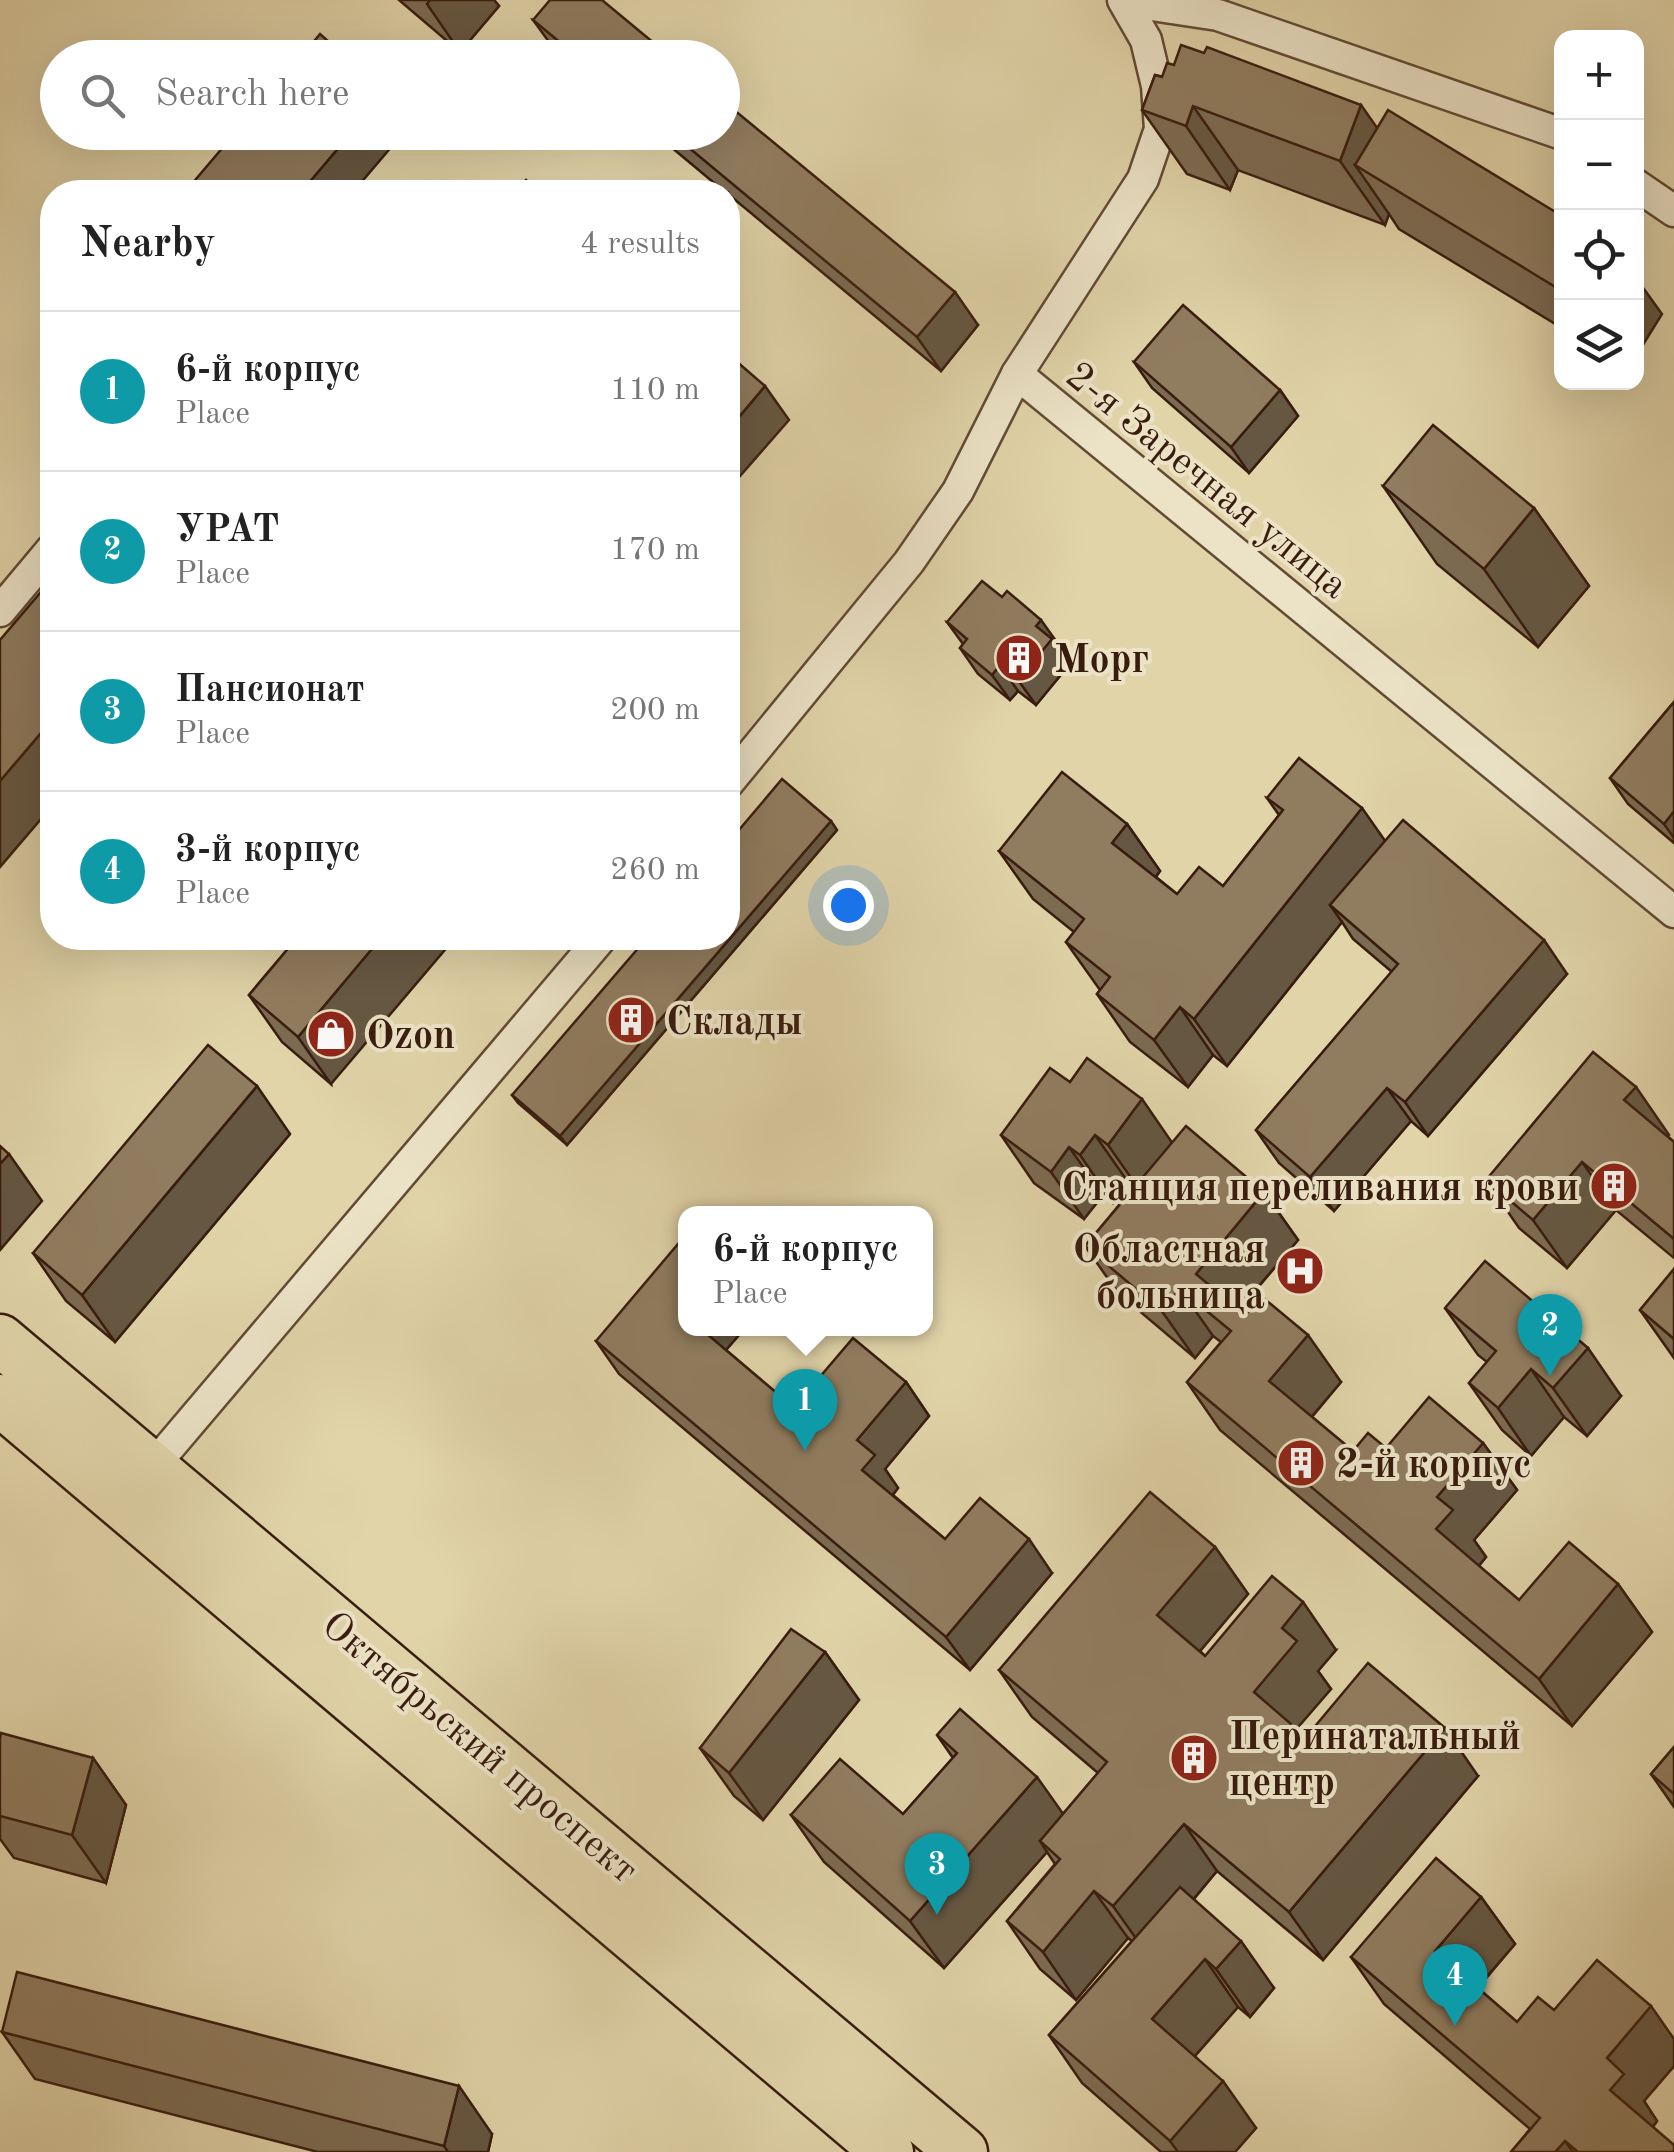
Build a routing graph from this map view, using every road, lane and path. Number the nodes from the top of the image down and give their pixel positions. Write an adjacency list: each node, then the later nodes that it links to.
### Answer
1 (1124, 0): 2 (street, 2-я Заречная улица); 5 (street, 2-я Заречная улица)
2 (1554, 131)
3 (1644, 190): 4 (street)
4 (1674, 210)
5 (1017, 374): 8 (street); 9 (street, 2-я Заречная улица)
6 (40, 563): 7 (street)
7 (0, 611)
8 (740, 768)
9 (1674, 912)
10 (590, 950): 13 (street)
11 (0, 1340): 13 (main road, Октябрьский проспект)
12 (0, 1400): 13 (main road, Октябрьский проспект)
13 (137, 1486): 14 (main road, Октябрьский проспект); 15 (main road, Октябрьский проспект)
14 (888, 2152)
15 (962, 2152)

